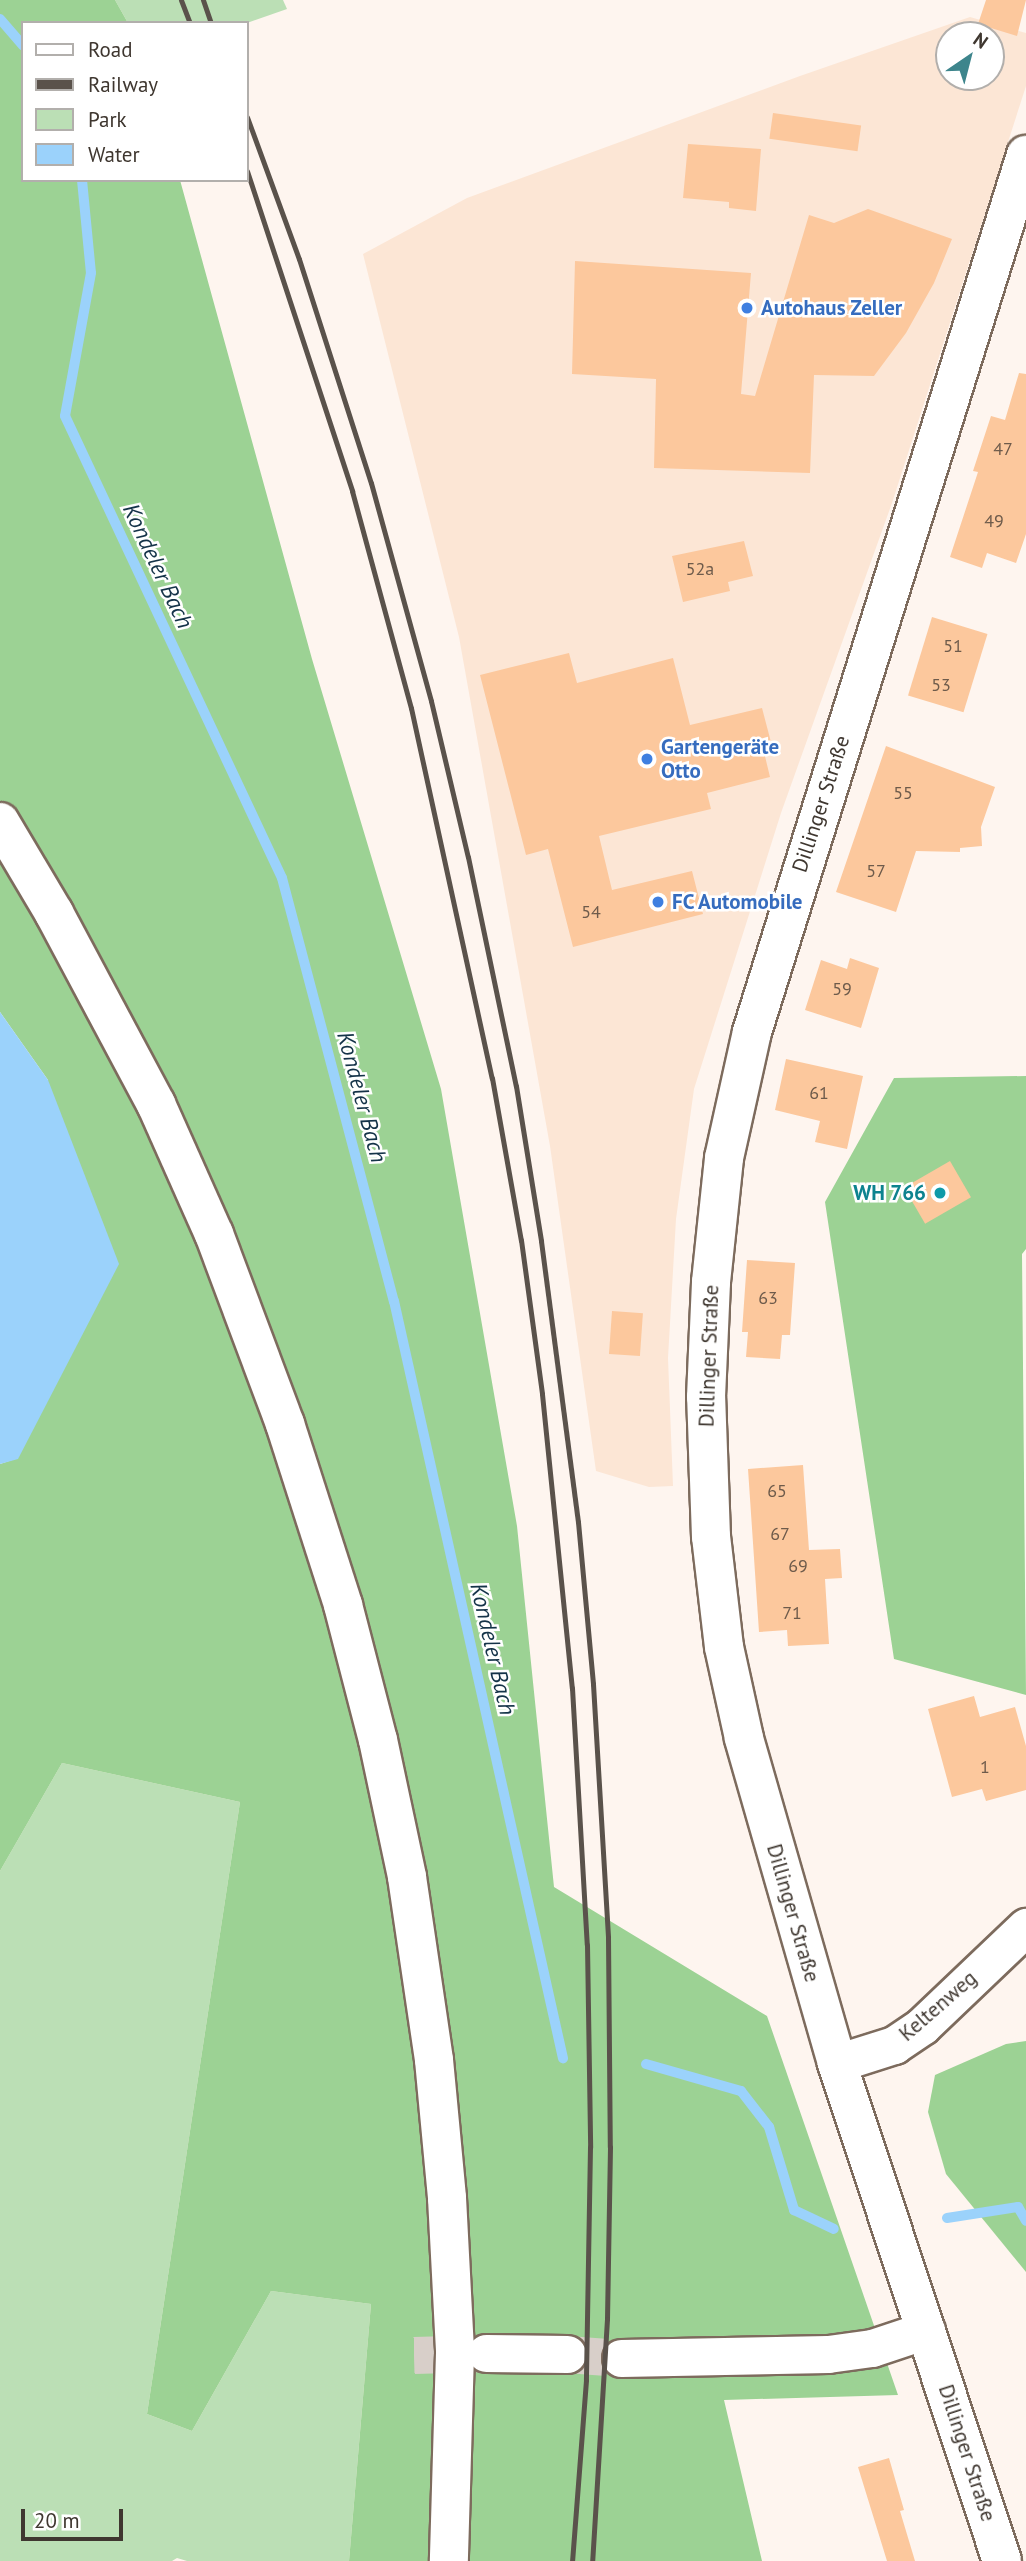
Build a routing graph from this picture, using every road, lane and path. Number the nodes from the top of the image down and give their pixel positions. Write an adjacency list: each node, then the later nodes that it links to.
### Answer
1 (1026, 155): 4 (street, Dillinger Straße)
2 (0, 822): 9 (street)
3 (1026, 1927): 4 (street, Keltenweg)
4 (837, 2063): 5 (street, Dillinger Straße)
5 (926, 2330): 8 (street); 10 (street, Dillinger Straße)
6 (486, 2353): 7 (street)
7 (567, 2354)
8 (621, 2358)
9 (449, 2561)
10 (1002, 2561)

